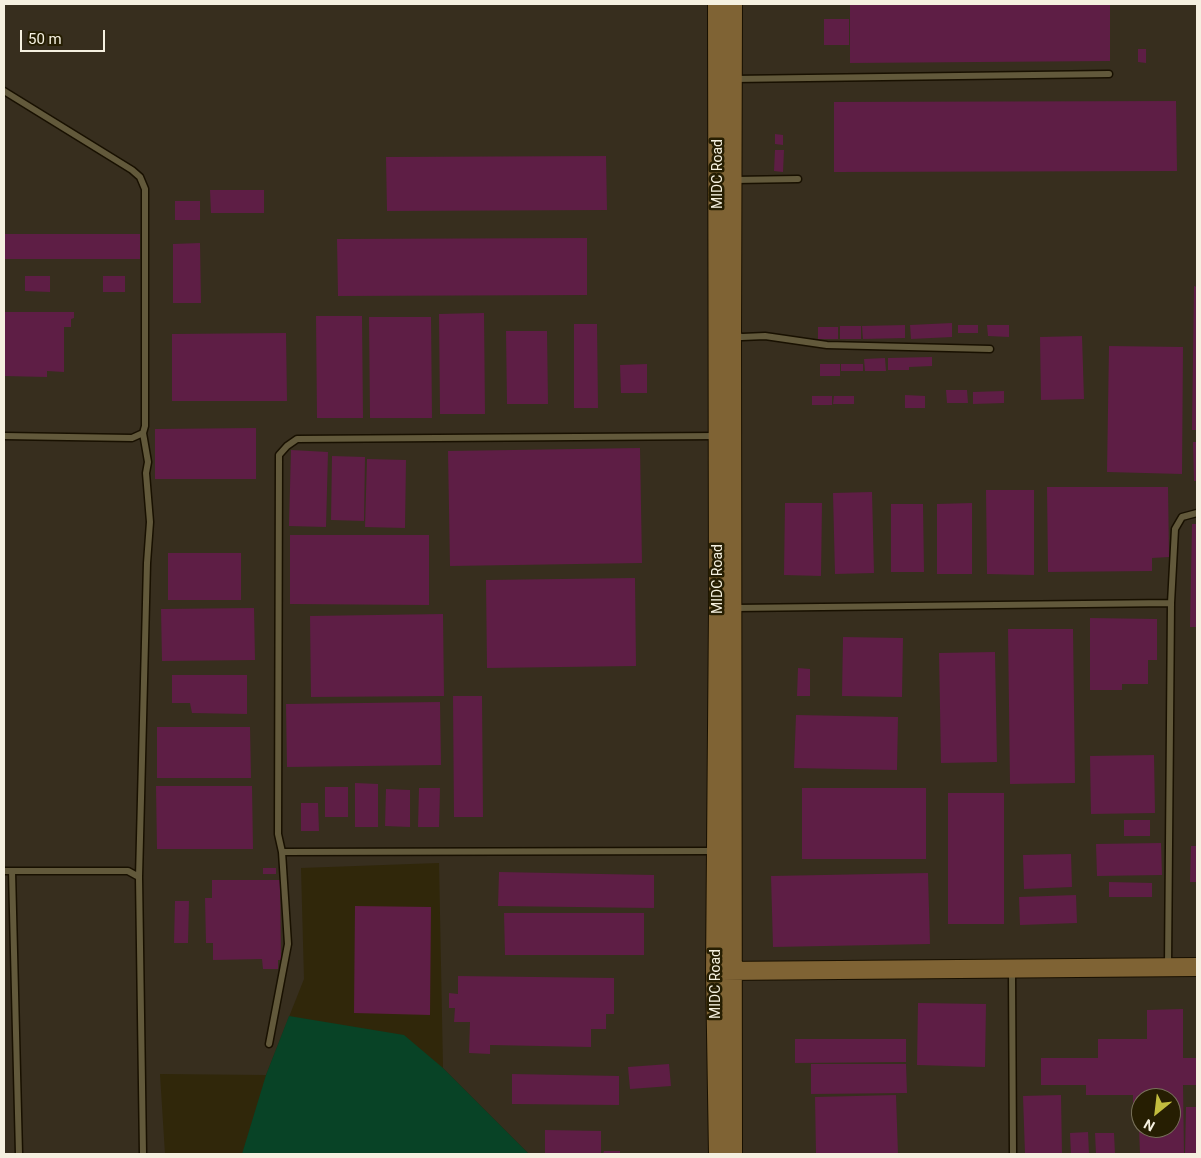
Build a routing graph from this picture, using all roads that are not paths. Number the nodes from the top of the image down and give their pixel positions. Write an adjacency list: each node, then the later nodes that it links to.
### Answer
1 (717, 4): 12 (street, MIDC Road)
2 (734, 4): 4 (street, MIDC Road)
3 (1109, 74): 4 (lane)
4 (732, 79): 7 (street, MIDC Road)
5 (4, 91): 10 (lane)
6 (798, 179): 7 (lane)
7 (733, 180): 8 (street, MIDC Road)
8 (732, 335): 9 (lane); 15 (street, MIDC Road)
9 (990, 349)
10 (142, 433): 11 (lane); 20 (lane)
11 (4, 436)
12 (717, 436): 15 (street, MIDC Road); 17 (lane)
13 (1197, 513): 14 (lane)
14 (1171, 602): 15 (lane); 22 (lane)
15 (725, 608): 16 (street, MIDC Road); 24 (street, MIDC Road)
16 (716, 851): 17 (lane); 24 (street, MIDC Road)
17 (282, 852): 25 (lane)
18 (4, 871): 19 (lane)
19 (12, 871): 20 (lane); 26 (lane)
20 (139, 877): 27 (lane)
21 (1197, 967): 22 (street)
22 (1168, 968): 23 (street)
23 (1012, 969): 24 (street); 30 (lane)
24 (724, 971): 28 (street, MIDC Road); 29 (street, MIDC Road)
25 (269, 1044)
26 (19, 1154)
27 (143, 1154)
28 (718, 1154)
29 (733, 1154)
30 (1013, 1154)

